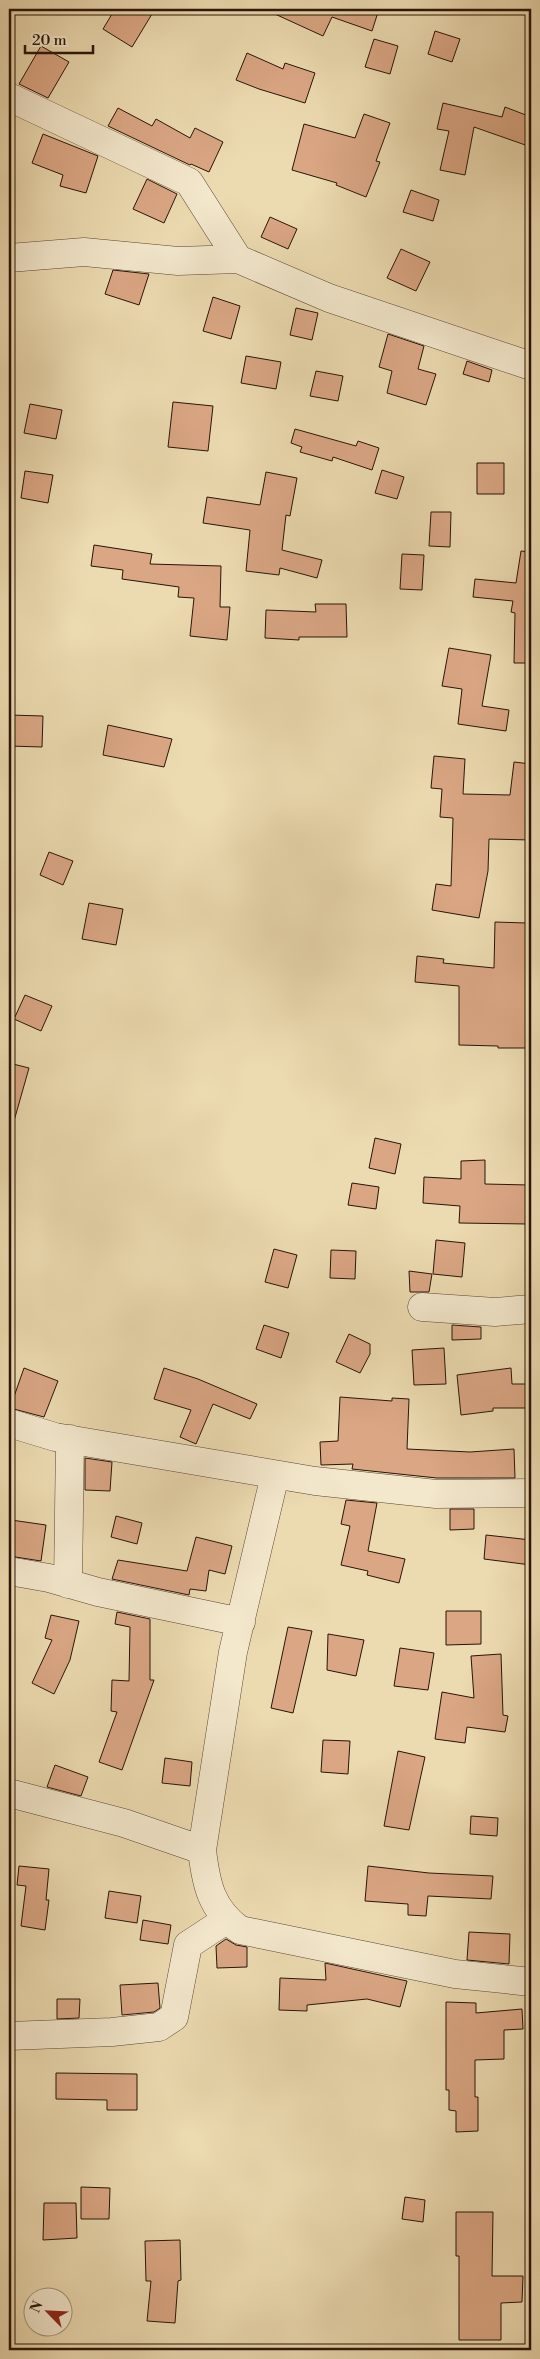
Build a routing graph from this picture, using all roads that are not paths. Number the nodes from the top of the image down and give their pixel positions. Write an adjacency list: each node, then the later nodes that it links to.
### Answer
1 (9, 97): 3 (street)
2 (9, 258): 3 (street)
3 (238, 259): 4 (street)
4 (531, 366)
5 (422, 1307): 6 (street)
6 (531, 1310)
7 (9, 1423): 8 (street)
8 (70, 1439): 9 (street); 12 (street)
9 (275, 1475): 10 (street); 13 (street)
10 (531, 1493)
11 (9, 1570): 12 (street)
12 (68, 1584): 13 (street)
13 (240, 1622): 15 (street)
14 (9, 1793): 15 (street)
15 (202, 1850): 16 (street)
16 (226, 1920): 17 (street); 18 (street)
17 (531, 1982)
18 (9, 2036)

